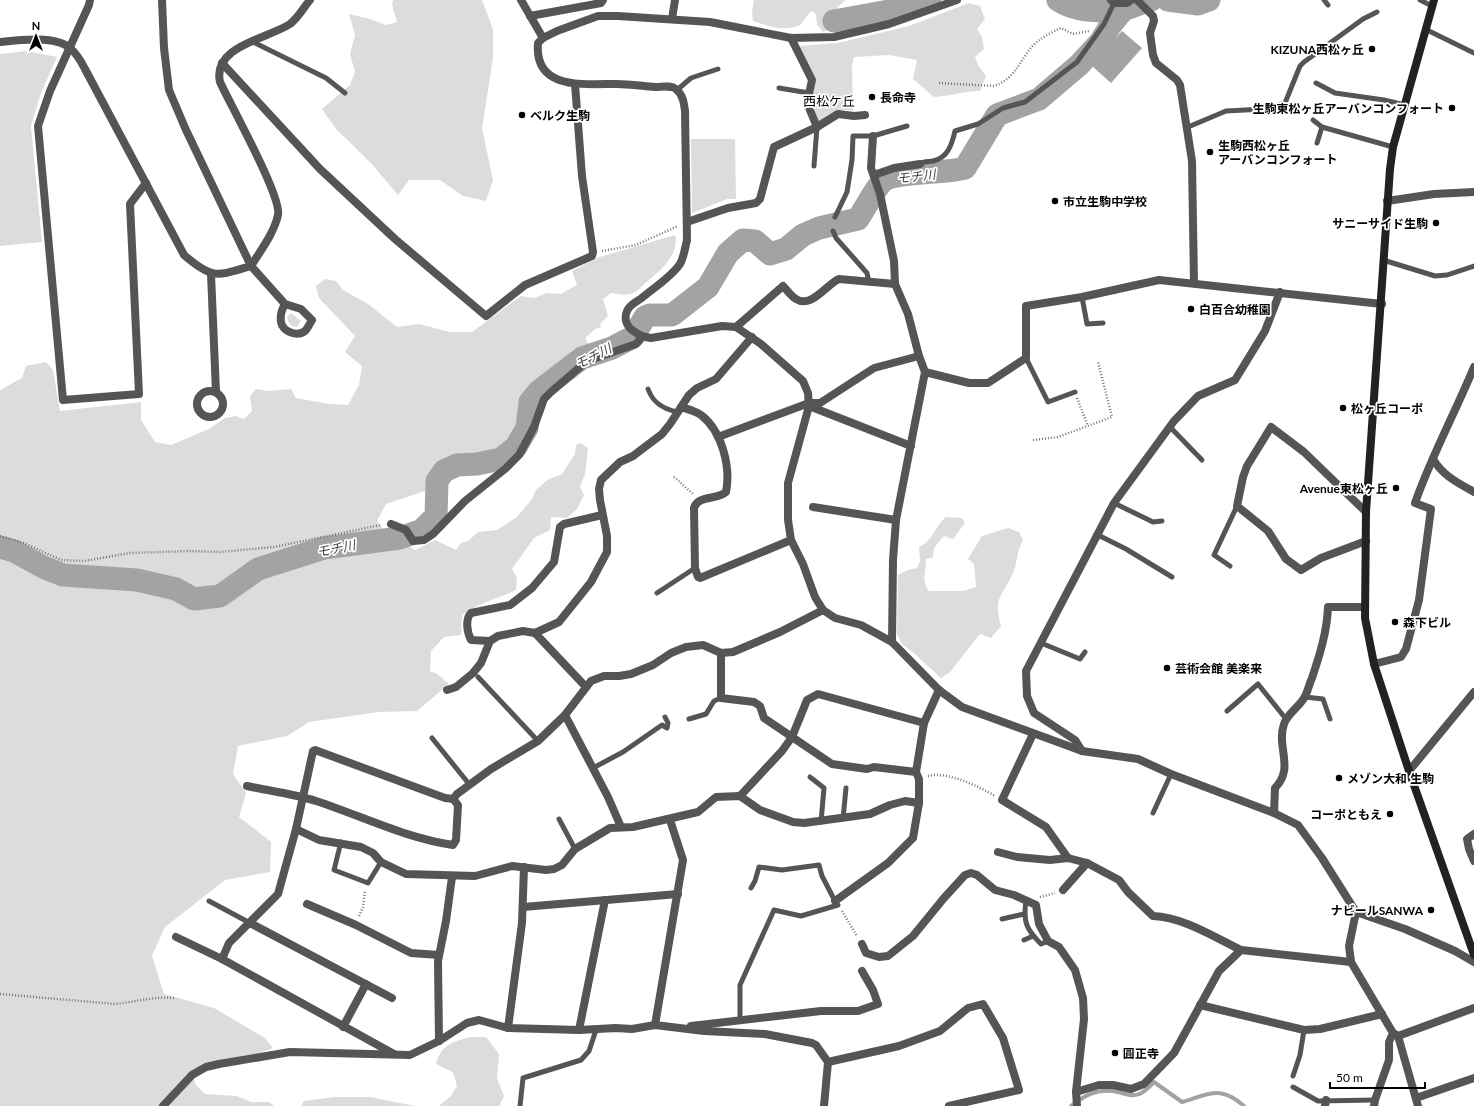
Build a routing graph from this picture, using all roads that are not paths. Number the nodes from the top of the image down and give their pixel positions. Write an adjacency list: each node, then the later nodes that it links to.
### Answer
1 (90, 0): 23 (street)
2 (162, 0): 53 (street)
3 (310, 0): 22 (street)
4 (521, 0): 16 (street)
5 (603, 0): 16 (street)
6 (676, 0): 17 (street)
7 (957, 0): 20 (street)
8 (1131, 0): 12 (street)
9 (1137, 0): 38 (street)
10 (1324, 0): 14 (lane)
11 (1420, 0): 13 (lane)
12 (1113, 2): 43 (lane)
13 (1433, 3): 18 (street)
14 (1328, 5)
15 (1377, 12): 38 (lane)
16 (530, 16): 19 (street)
17 (672, 19): 19 (street); 20 (street)
18 (1427, 30): 24 (lane); 33 (street)
19 (543, 38): 28 (street)
20 (791, 38): 32 (street)
21 (0, 42): 23 (street)
22 (253, 42): 25 (street); 31 (lane)
23 (69, 47): 46 (street); 46 (street)
24 (1474, 53)
25 (222, 63): 28 (street); 53 (street)
26 (718, 69): 30 (lane)
27 (1316, 83): 33 (lane)
28 (575, 84): 30 (street)
29 (779, 88): 32 (lane)
30 (677, 90): 50 (street)
31 (345, 93)
32 (809, 93): 37 (street)
33 (1405, 106): 42 (street)
34 (865, 115): 37 (street)
35 (1313, 120): 39 (lane)
36 (907, 126): 40 (lane)
37 (817, 127): 44 (lane); 50 (street)
38 (1188, 127): 57 (street)
39 (1322, 127): 41 (lane); 42 (lane)
40 (873, 136): 45 (street); 49 (lane)
41 (1317, 143)
42 (1393, 147): 48 (street)
43 (920, 164): 45 (street)
44 (814, 166)
45 (875, 177): 58 (street)
46 (146, 183): 55 (street)
47 (1474, 192): 48 (street)
48 (1387, 201): 52 (street)
49 (835, 217)
50 (687, 222): 65 (street)
51 (833, 231): 56 (lane)
52 (1383, 260): 54 (lane); 62 (street)
53 (252, 266): 55 (street); 61 (street)
54 (1474, 266)
55 (210, 274): 72 (street)
56 (869, 283): 58 (street); 64 (street)
57 (1194, 283): 59 (street); 60 (street)
58 (895, 284): 67 (street)
59 (1280, 292): 62 (street); 76 (street)
60 (1082, 297): 63 (lane); 68 (street)
61 (285, 304)
62 (1382, 304): 85 (street)
63 (1103, 322)
64 (736, 327): 65 (street); 66 (street)
65 (642, 337): 89 (street)
66 (752, 337): 74 (street); 75 (street)
67 (919, 356): 70 (street); 74 (street)
68 (1026, 358): 70 (street); 73 (lane)
69 (1474, 368): 79 (street)
70 (925, 372): 78 (street)
71 (648, 389): 75 (lane)
72 (216, 392)
73 (1075, 392)
74 (809, 405): 77 (street); 78 (street); 91 (street)
75 (679, 409): 77 (street); 86 (street)
76 (1170, 427): 80 (lane); 82 (street)
77 (718, 438): 94 (street)
78 (911, 446): 87 (street)
79 (1433, 459): 81 (street); 105 (street)
80 (1202, 460)
81 (1474, 492)
82 (1114, 503): 88 (lane); 90 (street)
83 (1237, 506): 85 (street); 92 (street); 93 (lane)
84 (813, 507): 87 (street)
85 (1366, 512): 92 (street)
86 (602, 515): 99 (street); 100 (street)
87 (896, 520): 101 (street)
88 (1162, 521)
89 (391, 524)
90 (1096, 534): 95 (lane); 102 (street)
91 (791, 540): 94 (street); 98 (street)
92 (1366, 541): 97 (street)
93 (1230, 566)
94 (695, 568): 96 (lane)
95 (1172, 577)
96 (657, 593)
97 (1365, 607): 105 (street); 111 (street)
98 (823, 610): 101 (street); 104 (street)
99 (536, 633): 100 (street); 107 (street)
100 (490, 641): 108 (street)
101 (892, 642): 109 (street)
102 (1041, 643): 103 (lane); 124 (street)
103 (1085, 652)
104 (721, 653): 107 (street); 112 (street)
105 (1374, 664): 126 (street)
106 (478, 677): 123 (lane)
107 (586, 687): 114 (street)
108 (448, 690)
109 (939, 690): 119 (street); 120 (street)
110 (1474, 692): 126 (street)
111 (1305, 697): 117 (lane); 118 (street)
112 (721, 698): 116 (lane); 121 (street)
113 (1227, 712): 118 (lane)
114 (565, 715): 123 (street); 125 (street)
115 (665, 716): 125 (lane)
116 (689, 719)
117 (1330, 719)
118 (1286, 720): 138 (street)
119 (924, 723): 121 (street); 128 (street)
120 (1033, 734): 124 (street); 149 (street)
121 (792, 737): 128 (street); 133 (street)
122 (432, 738): 130 (lane)
123 (538, 741): 130 (street)
124 (1082, 751): 127 (street)
125 (593, 768): 143 (street)
126 (1409, 770): 175 (street)
127 (1171, 774): 137 (lane); 138 (street)
128 (918, 775): 136 (street)
129 (810, 777): 142 (lane)
130 (469, 784): 135 (street)
131 (247, 786): 134 (street)
132 (846, 788): 140 (lane)
133 (740, 796): 141 (street); 142 (street)
134 (302, 798): 135 (street); 135 (street); 144 (street)
135 (453, 799)
136 (919, 803): 140 (street); 161 (street)
137 (1153, 813)
138 (1274, 813): 164 (street)
139 (559, 819): 147 (lane)
140 (843, 819): 142 (street)
141 (670, 820): 143 (street); 157 (street)
142 (821, 822)
143 (621, 827): 147 (street)
144 (296, 828): 146 (street); 167 (street)
145 (1474, 834): 150 (street)
146 (340, 842): 151 (street); 151 (lane)
147 (575, 849): 153 (street)
148 (998, 852): 149 (street)
149 (1068, 858): 152 (street)
150 (1474, 861)
151 (381, 862): 154 (street)
152 (1087, 863): 156 (street); 173 (street)
153 (524, 867): 154 (street); 163 (street)
154 (452, 877): 174 (street)
155 (752, 888): 161 (lane)
156 (1063, 890)
157 (678, 894): 158 (street); 186 (street)
158 (605, 900): 163 (street); 190 (street)
159 (1026, 900): 165 (lane); 171 (street); 172 (street)
160 (209, 901): 167 (lane)
161 (836, 903): 185 (lane)
162 (307, 904): 174 (street)
163 (523, 907): 189 (street)
164 (1356, 912): 177 (street); 178 (street)
165 (1024, 914): 166 (lane); 168 (lane)
166 (1002, 919)
167 (250, 923): 176 (street); 180 (street)
168 (1033, 936): 170 (lane); 171 (lane)
169 (176, 937): 176 (street)
170 (1024, 940)
171 (1048, 941): 200 (street)
172 (862, 944)
173 (1241, 950): 177 (street); 182 (street)
174 (439, 955): 194 (street)
175 (1474, 955)
176 (222, 959): 187 (street)
177 (1351, 962): 184 (street)
178 (1474, 962)
179 (862, 971): 185 (street)
180 (366, 984): 181 (street); 187 (street)
181 (392, 998)
182 (1200, 1005): 192 (street); 200 (street)
183 (1474, 1008): 193 (street)
184 (1382, 1014): 192 (street); 193 (street)
185 (740, 1021): 188 (street)
186 (655, 1025): 188 (street); 191 (street)
187 (343, 1027): 195 (street)
188 (686, 1027): 196 (street)
189 (508, 1028): 190 (street); 194 (street)
190 (579, 1030): 191 (street)
191 (596, 1030): 205 (lane)
192 (1304, 1030): 197 (lane)
193 (1396, 1035): 201 (street); 203 (street)
194 (439, 1041): 195 (street)
195 (396, 1055): 204 (street)
196 (828, 1062): 206 (street); 207 (street)
197 (1293, 1076)
198 (1474, 1078): 201 (street)
199 (1293, 1087): 202 (lane)
200 (1076, 1092): 208 (street)
201 (1417, 1102)
202 (1325, 1103): 203 (lane)
203 (1374, 1103)
204 (163, 1106)
205 (520, 1106)
206 (824, 1106)
207 (949, 1106)
208 (1077, 1106)

